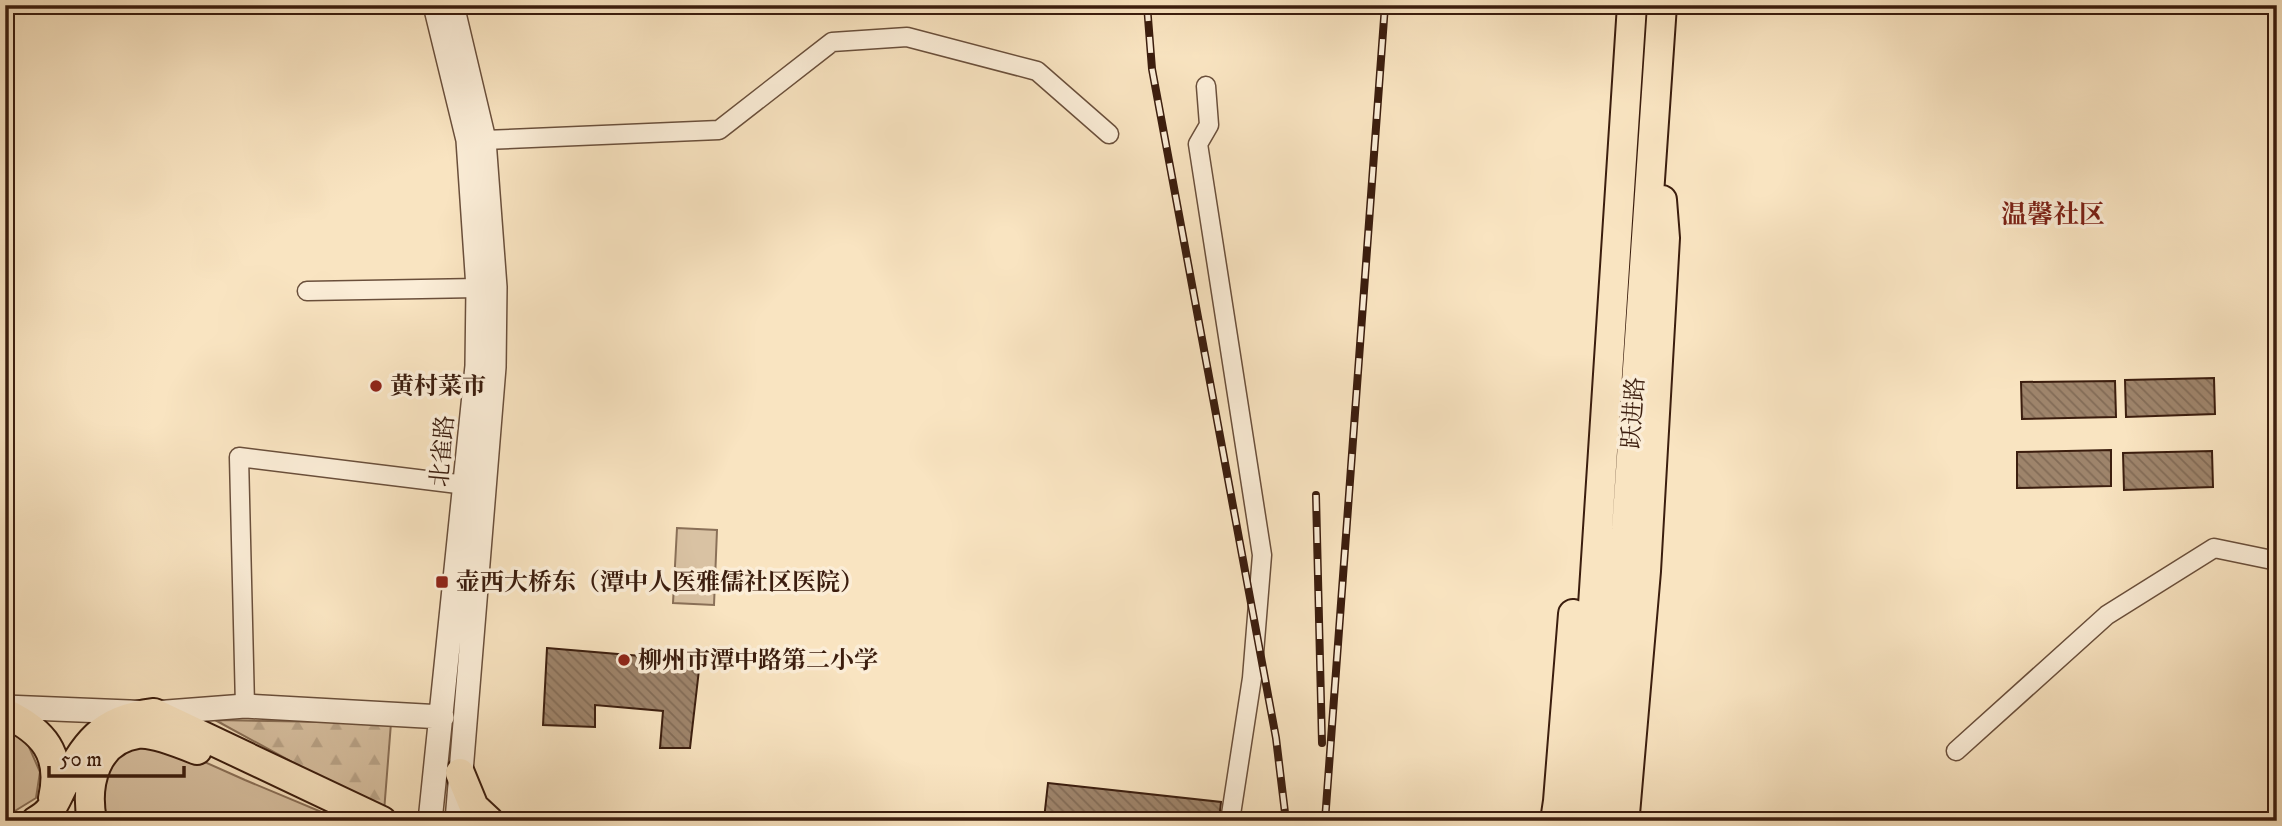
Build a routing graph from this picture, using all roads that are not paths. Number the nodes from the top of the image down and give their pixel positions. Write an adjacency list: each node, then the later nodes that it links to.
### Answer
1 (435, 5): 10 (street, 北雀路)
2 (452, 5): 9 (street, 北雀路)
3 (1632, 5): 6 (main road, 跃进路)
4 (1662, 5): 7 (main road, 跃进路)
5 (1206, 86): 28 (street)
6 (1625, 97): 29 (main road); 30 (main road, 跃进路)
7 (1654, 99): 31 (main road, 跃进路); 32 (main road); 33 (street)
8 (1108, 134): 9 (street)
9 (484, 140): 20 (street, 北雀路)
10 (478, 288): 11 (street); 12 (street, 北雀路)
11 (307, 291)
12 (466, 485): 14 (street); 18 (street, 北雀路)
13 (2277, 561): 19 (street)
14 (245, 706): 17 (street); 18 (street)
15 (5, 707): 17 (street)
16 (5, 713): 21 (main road)
17 (154, 713): 21 (main road); 24 (main road)
18 (442, 717): 25 (street, 北雀路)
19 (1956, 751)
20 (460, 774): 26 (street, 北雀路); 27 (main road)
21 (42, 817)
22 (92, 820): 23 (main road)
23 (356, 821)
24 (382, 821)
25 (430, 821)
26 (457, 821)
27 (489, 821)
28 (1230, 821)
29 (1555, 821)
30 (1579, 821)
31 (1606, 821)
32 (1627, 821)
33 (1636, 821)

